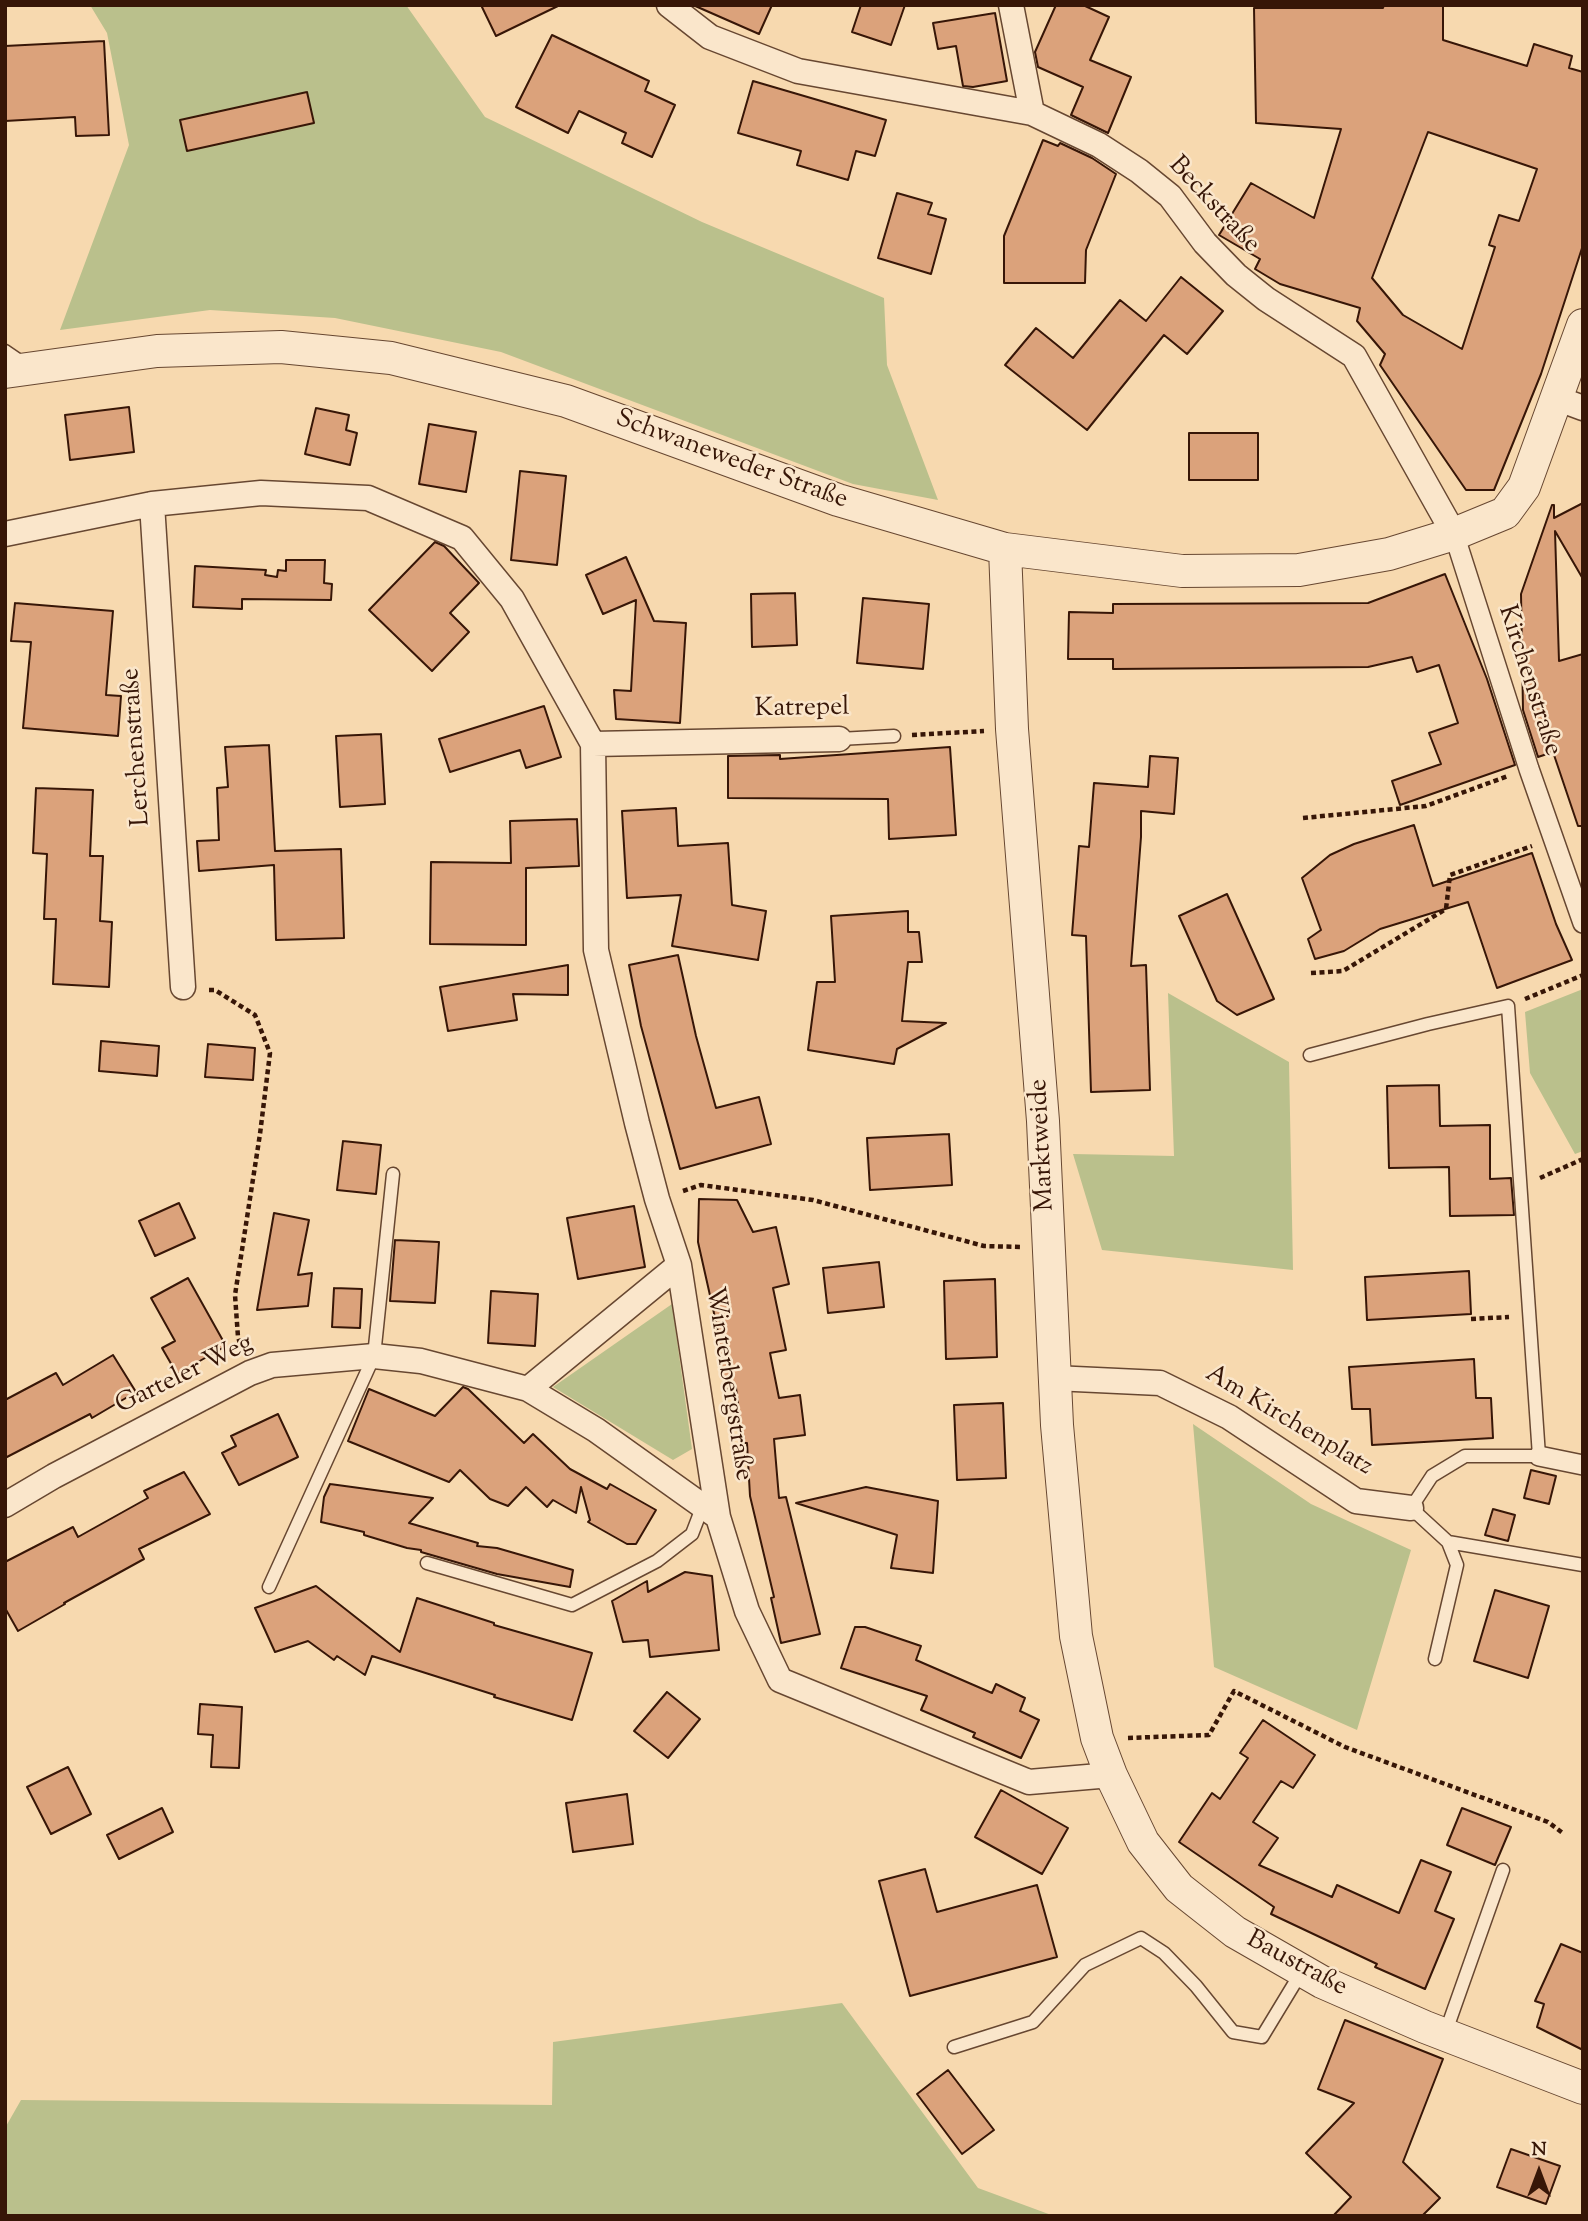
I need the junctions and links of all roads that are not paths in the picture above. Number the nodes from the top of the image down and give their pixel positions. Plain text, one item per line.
1 (669, 5) edge
2 (1011, 5) edge
3 (1032, 113) junction
4 (1583, 325) edge
5 (14, 364) edge
6 (1570, 403) edge
7 (152, 504) junction
8 (5, 534) edge
9 (1454, 534) junction
10 (1005, 549) junction
11 (894, 736) road end
12 (839, 740) joint
13 (593, 744) junction
14 (1583, 923) edge
15 (183, 987) road end
16 (1310, 1055) dead end
17 (393, 1174) dead end
18 (679, 1265) junction
19 (374, 1356) junction
20 (1054, 1378) junction
21 (528, 1389) junction
22 (1539, 1456) junction
23 (1583, 1465) edge
24 (5, 1505) edge
25 (1411, 1508) junction
26 (710, 1513) junction
27 (1448, 1542) junction
28 (427, 1563) dead end
29 (1583, 1565) edge
30 (269, 1587) dead end
31 (1434, 1659) dead end
32 (1097, 1738) joint
33 (1111, 1775) junction
34 (1503, 1870) dead end
35 (1302, 1970) junction
36 (1445, 2035) junction
37 (954, 2047) dead end
38 (1583, 2088) edge

1 - 3 street, Beckstraße
2 - 3 street
3 - 9 street, Beckstraße
4 - 6 street, Schwaneweder Straße
5 - 10 street, Schwaneweder Straße
6 - 9 street, Schwaneweder Straße
7 - 8 street
7 - 13 street
7 - 15 street, Lerchenstraße
9 - 10 street, Schwaneweder Straße
9 - 14 street, Kirchenstraße
10 - 20 street, Marktweide
11 - 12 lane, Katrepel
12 - 13 street, Katrepel
13 - 18 street, Winterbergstraße
16 - 22 lane
17 - 19 lane
18 - 21 street
18 - 26 street, Winterbergstraße
19 - 21 street, Garteler Weg
19 - 24 street, Garteler Weg
19 - 30 lane
20 - 25 street, Am Kirchenplatz
20 - 32 street, Marktweide
21 - 26 street, Garteler Weg
22 - 23 street
22 - 25 lane
25 - 27 lane
26 - 28 lane
26 - 33 street, Winterbergstraße
27 - 29 lane
27 - 31 lane
32 - 33 street, Baustraße
33 - 35 street, Baustraße
34 - 36 lane
35 - 36 street, Baustraße
35 - 37 lane
36 - 38 street, Baustraße

